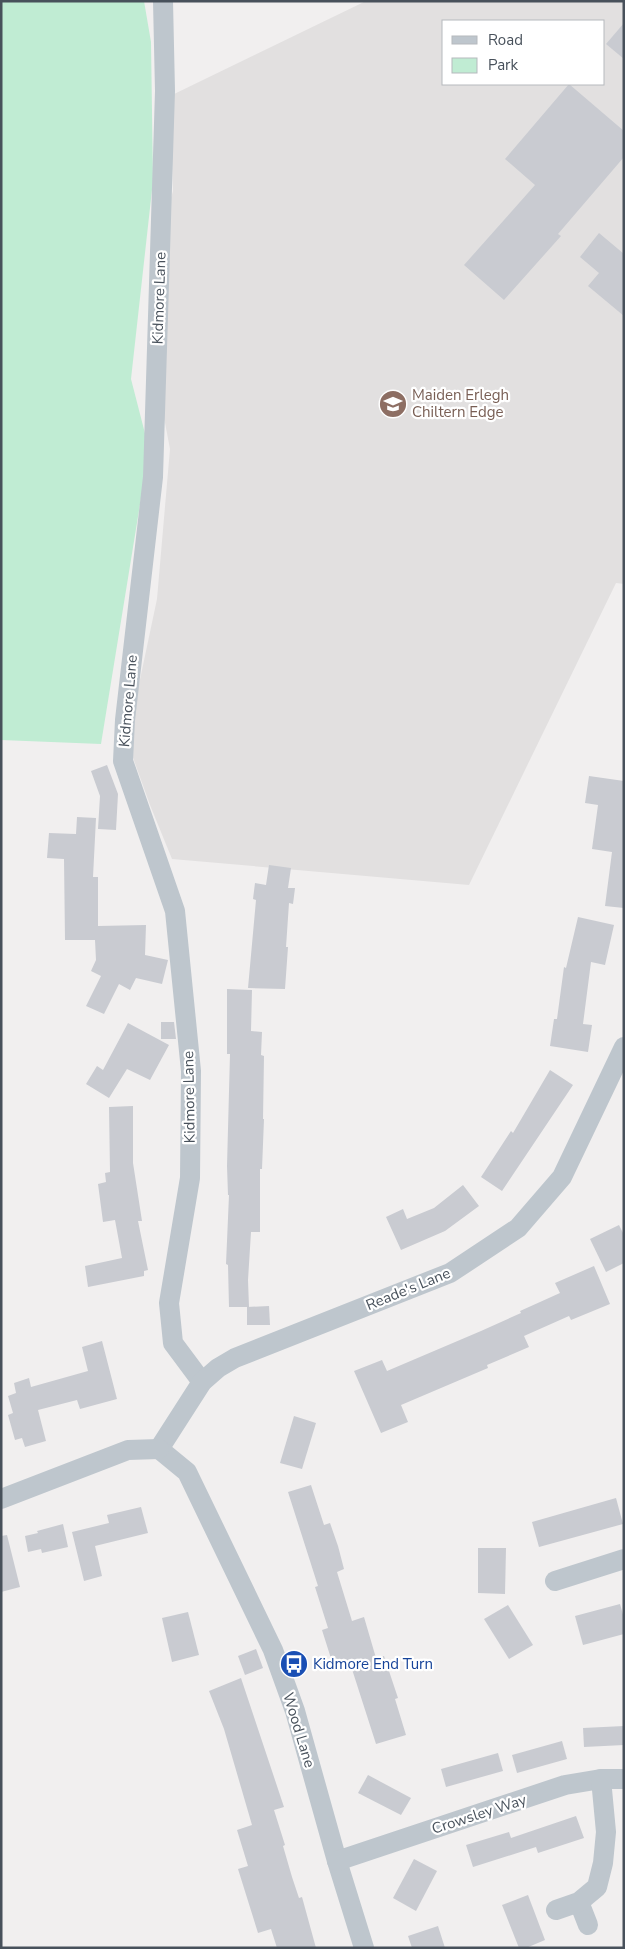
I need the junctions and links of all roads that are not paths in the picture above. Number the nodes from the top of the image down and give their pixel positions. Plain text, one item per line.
1 (163, 1) edge
2 (624, 1047) edge
3 (619, 1072) edge
4 (202, 1382) junction
5 (160, 1449) junction
6 (1, 1499) edge
7 (624, 1560) edge
8 (555, 1581) dead end
9 (624, 1779) edge
10 (600, 1780) junction
11 (337, 1861) junction
12 (580, 1902) junction
13 (556, 1910) dead end
14 (588, 1925) dead end
15 (364, 1948) edge

1 - 4 street, Kidmore Lane
2 - 3 street, Reade's Lane
3 - 4 street, Reade's Lane
4 - 5 street, Reade's Lane
5 - 6 street
5 - 11 street, Wood Lane
7 - 8 street
9 - 10 street, Crowsley Way
10 - 11 street, Crowsley Way
10 - 12 street
11 - 15 street, Wood Lane
12 - 13 street
12 - 14 street

